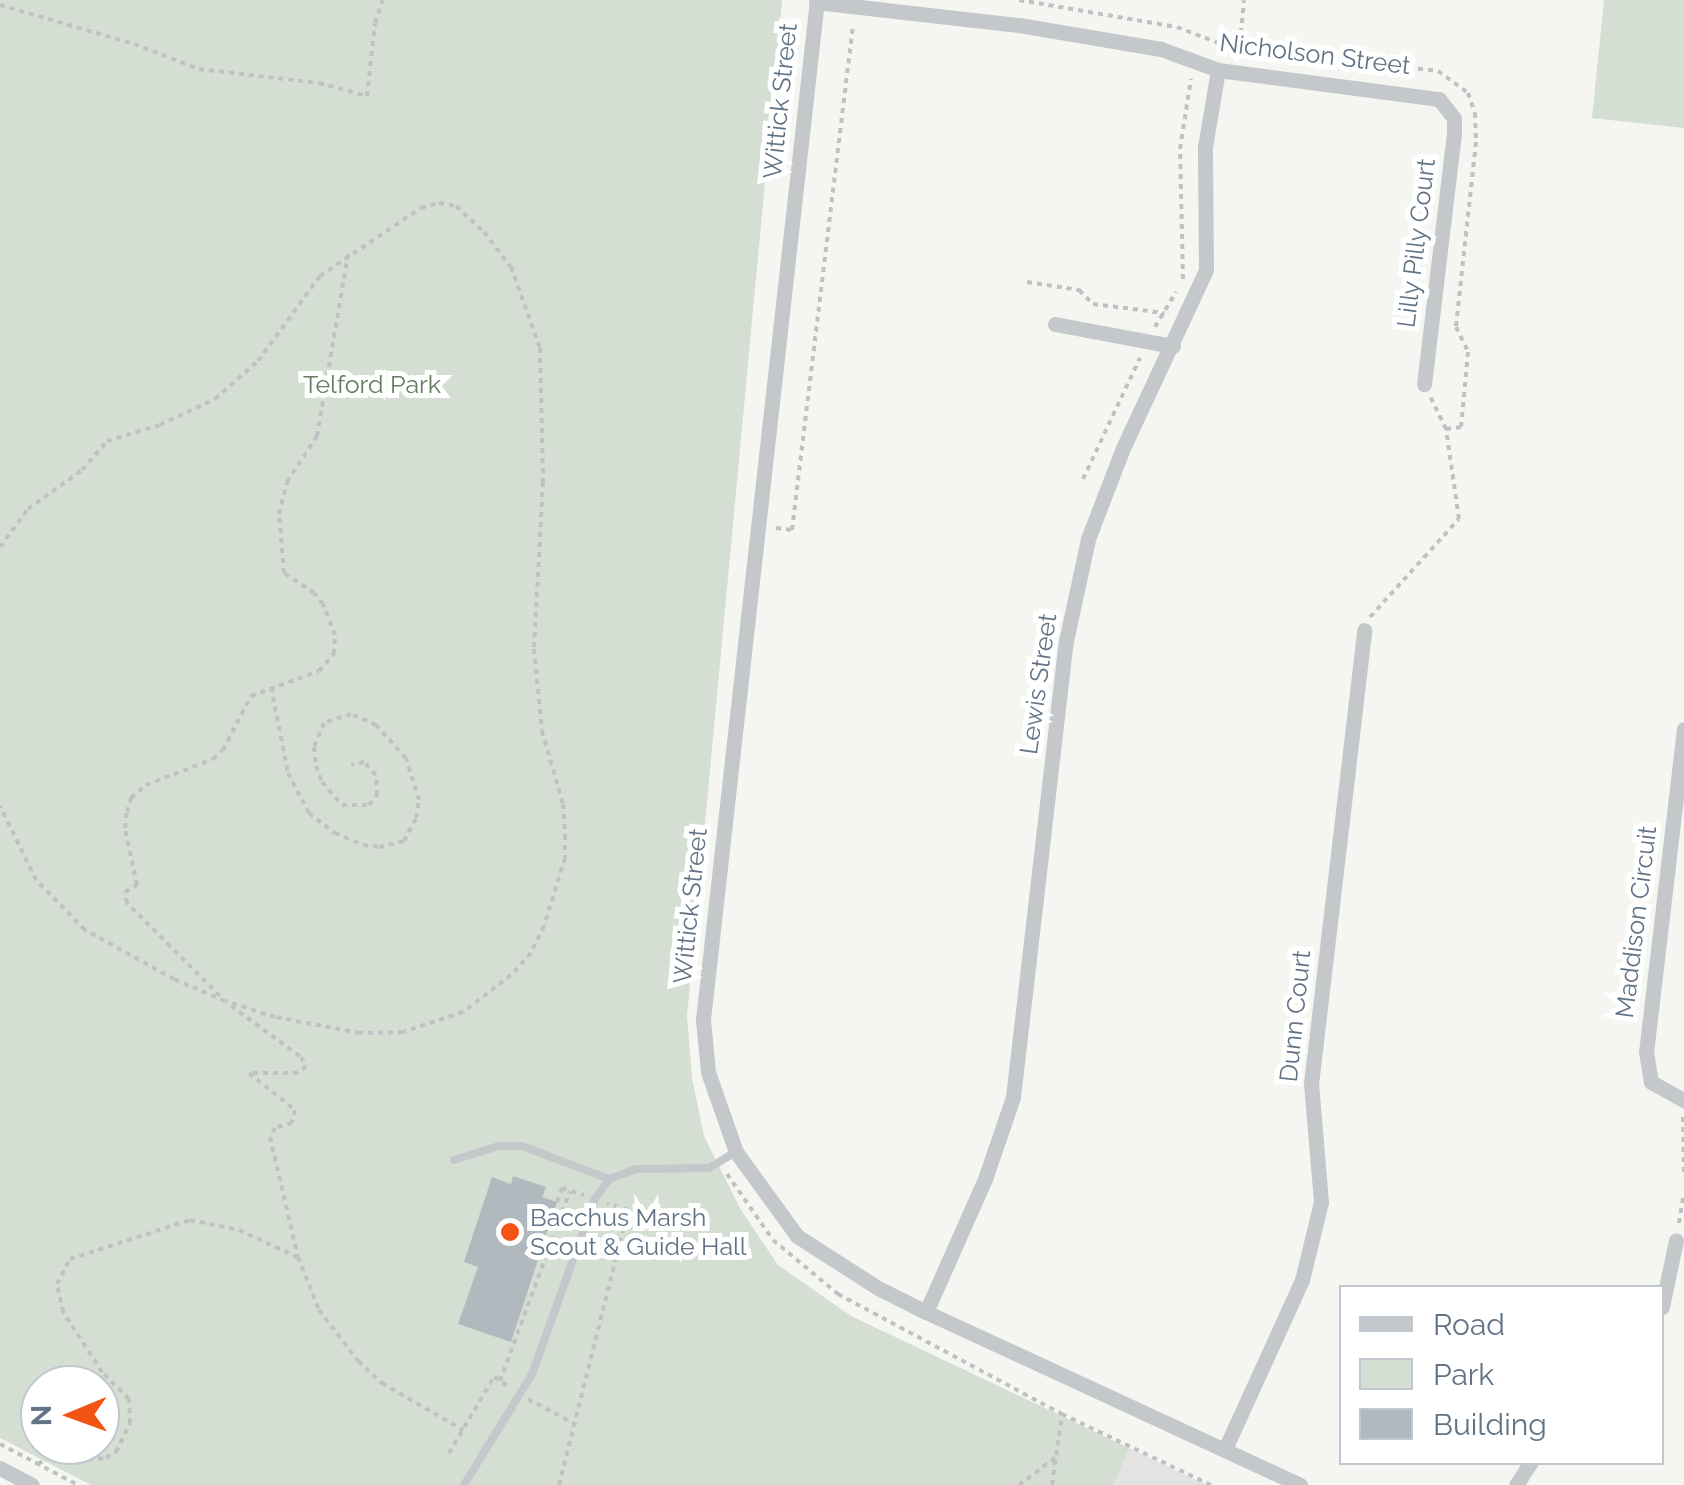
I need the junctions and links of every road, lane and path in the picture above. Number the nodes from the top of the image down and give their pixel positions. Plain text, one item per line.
1 (382, 0) edge
2 (1019, 0) edge
3 (1244, 0) edge
4 (816, 1) edge
5 (0, 6) edge
6 (854, 6) junction
7 (1198, 36) junction
8 (1239, 51) junction
9 (1192, 61) junction
10 (1218, 70) junction
11 (1238, 72) junction
12 (1449, 109) joint
13 (348, 254) junction
14 (1028, 282) dead end
15 (1164, 313) junction
16 (1056, 324) dead end
17 (1146, 341) junction
18 (1173, 346) junction
19 (1424, 384) joint
20 (1446, 428) junction
21 (1082, 478) dead end
22 (758, 526) junction
23 (0, 547) edge
24 (1364, 630) joint
25 (271, 688) junction
26 (1684, 728) edge
27 (351, 765) dead end
28 (0, 806) edge
29 (225, 1001) junction
30 (1684, 1100) edge
31 (1684, 1113) edge
32 (736, 1152) junction
33 (454, 1160) dead end
34 (1684, 1174) edge
35 (609, 1179) junction
36 (570, 1191) junction
37 (1684, 1194) edge
38 (596, 1198) junction
39 (557, 1202) dead end
40 (1676, 1240) joint
41 (298, 1257) junction
42 (1664, 1298) edge
43 (926, 1312) junction
44 (97, 1365) edge
45 (500, 1381) dead end
46 (120, 1390) edge
47 (1062, 1414) dead end
48 (463, 1430) dead end
49 (120, 1444) edge
50 (1225, 1448) junction
51 (1056, 1457) junction
52 (40, 1465) edge
53 (0, 1468) edge
54 (1028, 1482) edge
55 (32, 1485) edge
56 (78, 1485) edge
57 (464, 1485) edge
58 (559, 1485) edge
59 (1019, 1485) edge
60 (1052, 1485) edge
61 (1300, 1485) edge

1 - 5 path
2 - 7 path
3 - 8 path
4 - 6 street, Nicholson Street
4 - 22 street, Wittick Street
6 - 9 street, Nicholson Street
6 - 22 path
7 - 8 path
7 - 9 path
8 - 11 path
8 - 20 path
9 - 10 street, Nicholson Street
9 - 15 path
10 - 11 street, Nicholson Street
10 - 18 street, Lewis Street
11 - 12 street, Nicholson Street
12 - 19 street, Lilly Pilly Court
13 - 23 path
13 - 25 path
13 - 29 path
14 - 15 path
15 - 17 path
16 - 17 street
17 - 18 street
17 - 21 path
18 - 43 street, Lewis Street
19 - 20 path
20 - 24 path
22 - 32 street, Wittick Street
24 - 50 street, Dunn Court
25 - 27 path
25 - 29 path
26 - 30 street, Maddison Circuit
28 - 29 path
29 - 41 path
31 - 34 path
32 - 35 lane
32 - 43 street, Wittick Street
33 - 35 lane
35 - 38 lane
36 - 38 path
36 - 39 path
36 - 45 path
37 - 40 path
38 - 57 lane
38 - 58 path
40 - 42 street
41 - 44 path
41 - 48 path
43 - 50 street, Wittick Street
46 - 49 path
47 - 51 path
50 - 61 street, Wittick Street
51 - 54 path
51 - 60 path
52 - 56 path
53 - 55 street
54 - 59 path

